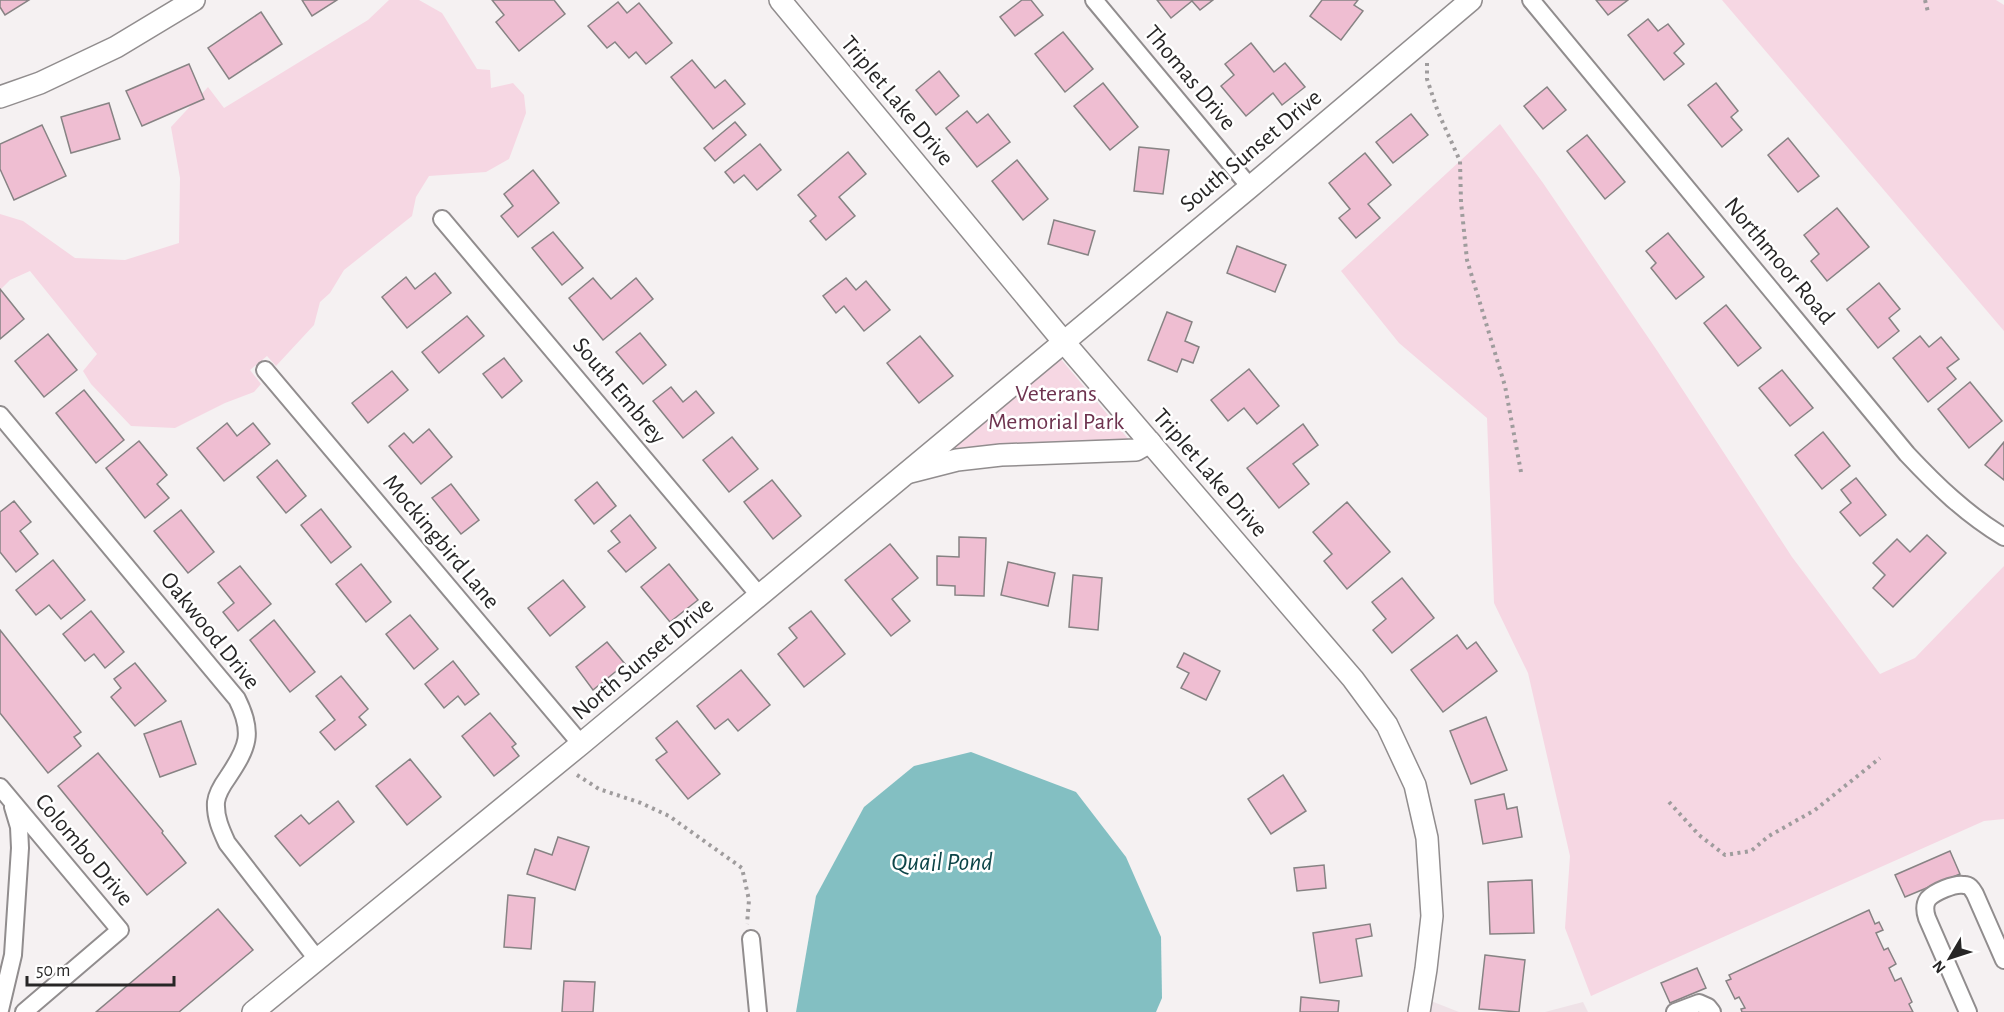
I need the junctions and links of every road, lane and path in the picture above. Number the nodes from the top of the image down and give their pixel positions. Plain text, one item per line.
1 (194, 0) edge
2 (780, 0) edge
3 (1094, 0) edge
4 (1471, 0) edge
5 (1531, 0) edge
6 (1925, 0) edge
7 (1928, 12) dead end
8 (1427, 60) dead end
9 (0, 97) edge
10 (1250, 187) junction
11 (442, 219) dead end
12 (1063, 341) junction
13 (265, 370) dead end
14 (0, 415) edge
15 (1150, 442) junction
16 (1521, 472) dead end
17 (904, 474) junction
18 (2004, 537) edge
19 (759, 595) junction
20 (581, 744) junction
21 (1880, 758) dead end
22 (577, 776) dead end
23 (0, 787) edge
24 (11, 801) junction
25 (1669, 802) dead end
26 (749, 933) joint
27 (317, 959) junction
28 (2004, 960) edge
29 (0, 1010) edge
30 (24, 1012) edge
31 (253, 1012) edge
32 (759, 1012) edge
33 (1419, 1012) edge
34 (1675, 1012) edge
35 (1712, 1012) edge
36 (1968, 1012) edge

1 - 9 street
2 - 12 street, Triplet Lake Drive
3 - 10 street, Thomas Drive
4 - 10 street, South Sunset Drive
5 - 18 street, Northmoor Road
6 - 7 path
8 - 16 path
10 - 12 street, South Sunset Drive
11 - 19 street, South Embrey
12 - 15 street, Triplet Lake Drive
12 - 17 street, North Sunset Drive
13 - 20 street, Mockingbird Lane
14 - 27 street, Oakwood Drive
15 - 17 street
15 - 33 street, Triplet Lake Drive
17 - 19 street, North Sunset Drive
19 - 20 street, North Sunset Drive
20 - 27 street, North Sunset Drive
21 - 25 path
22 - 26 path
23 - 24 street, Colombo Drive
24 - 29 street, Colombo Drive
24 - 30 street, Colombo Drive
26 - 32 street
27 - 31 street, North Sunset Drive
28 - 36 street
34 - 35 street

